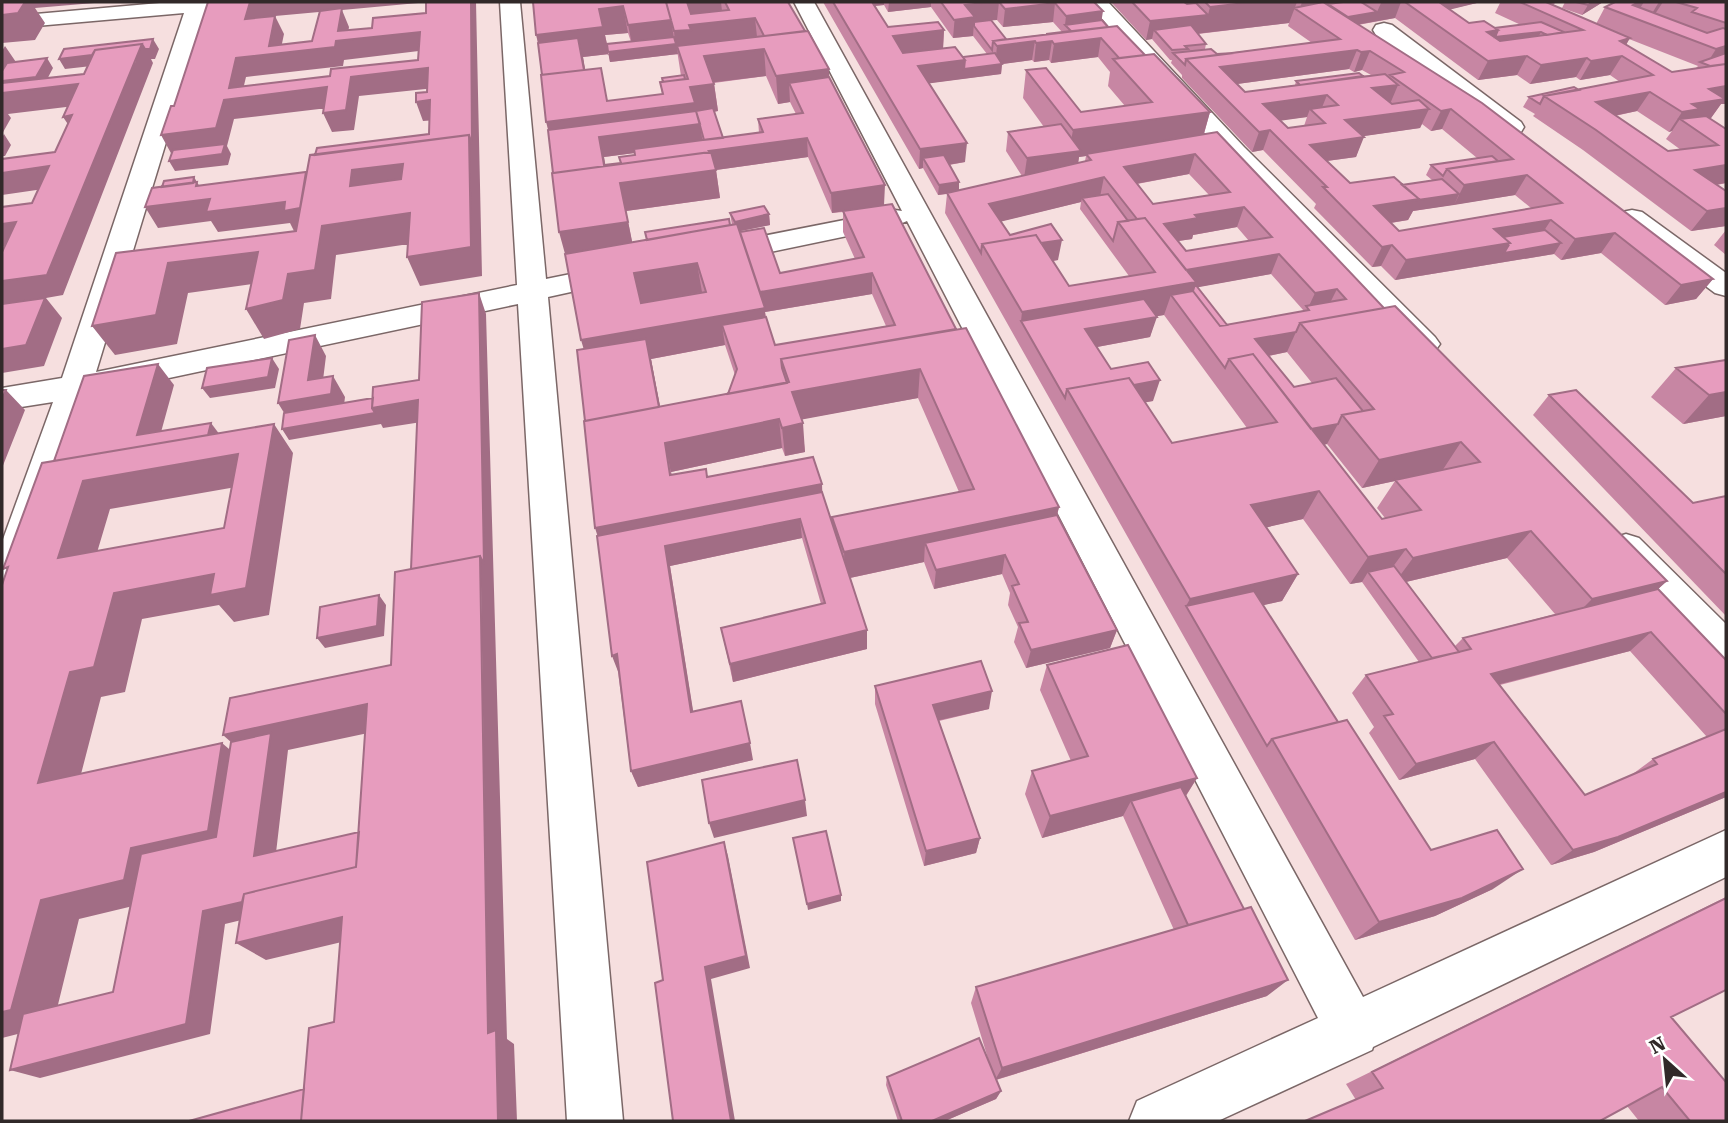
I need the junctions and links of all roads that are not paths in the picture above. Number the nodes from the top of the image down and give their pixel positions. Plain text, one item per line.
1 (239, 2) edge
2 (510, 2) edge
3 (804, 2) edge
4 (1097, 2) edge
5 (197, 6) junction
6 (2, 23) edge
7 (1384, 30) dead end
8 (1535, 144) edge
9 (1611, 201) edge
10 (930, 211) junction
11 (1665, 242) junction
12 (1726, 255) edge
13 (685, 260) edge
14 (644, 268) edge
15 (1726, 287) edge
16 (534, 290) junction
17 (1447, 368) edge
18 (75, 387) junction
19 (2, 399) edge
20 (1601, 524) edge
21 (2, 596) edge
22 (1726, 651) edge
23 (1726, 853) edge
24 (1353, 1031) junction
25 (595, 1121) edge
26 (1157, 1121) edge

1 - 5 lane
2 - 16 lane
3 - 10 lane
4 - 17 lane
5 - 6 lane
5 - 18 lane
7 - 8 lane
9 - 11 lane
10 - 13 lane
10 - 24 lane
11 - 12 lane
11 - 15 lane
14 - 16 lane
16 - 18 lane
16 - 25 lane
18 - 19 lane
18 - 21 lane
20 - 22 lane
23 - 24 lane
24 - 26 lane

